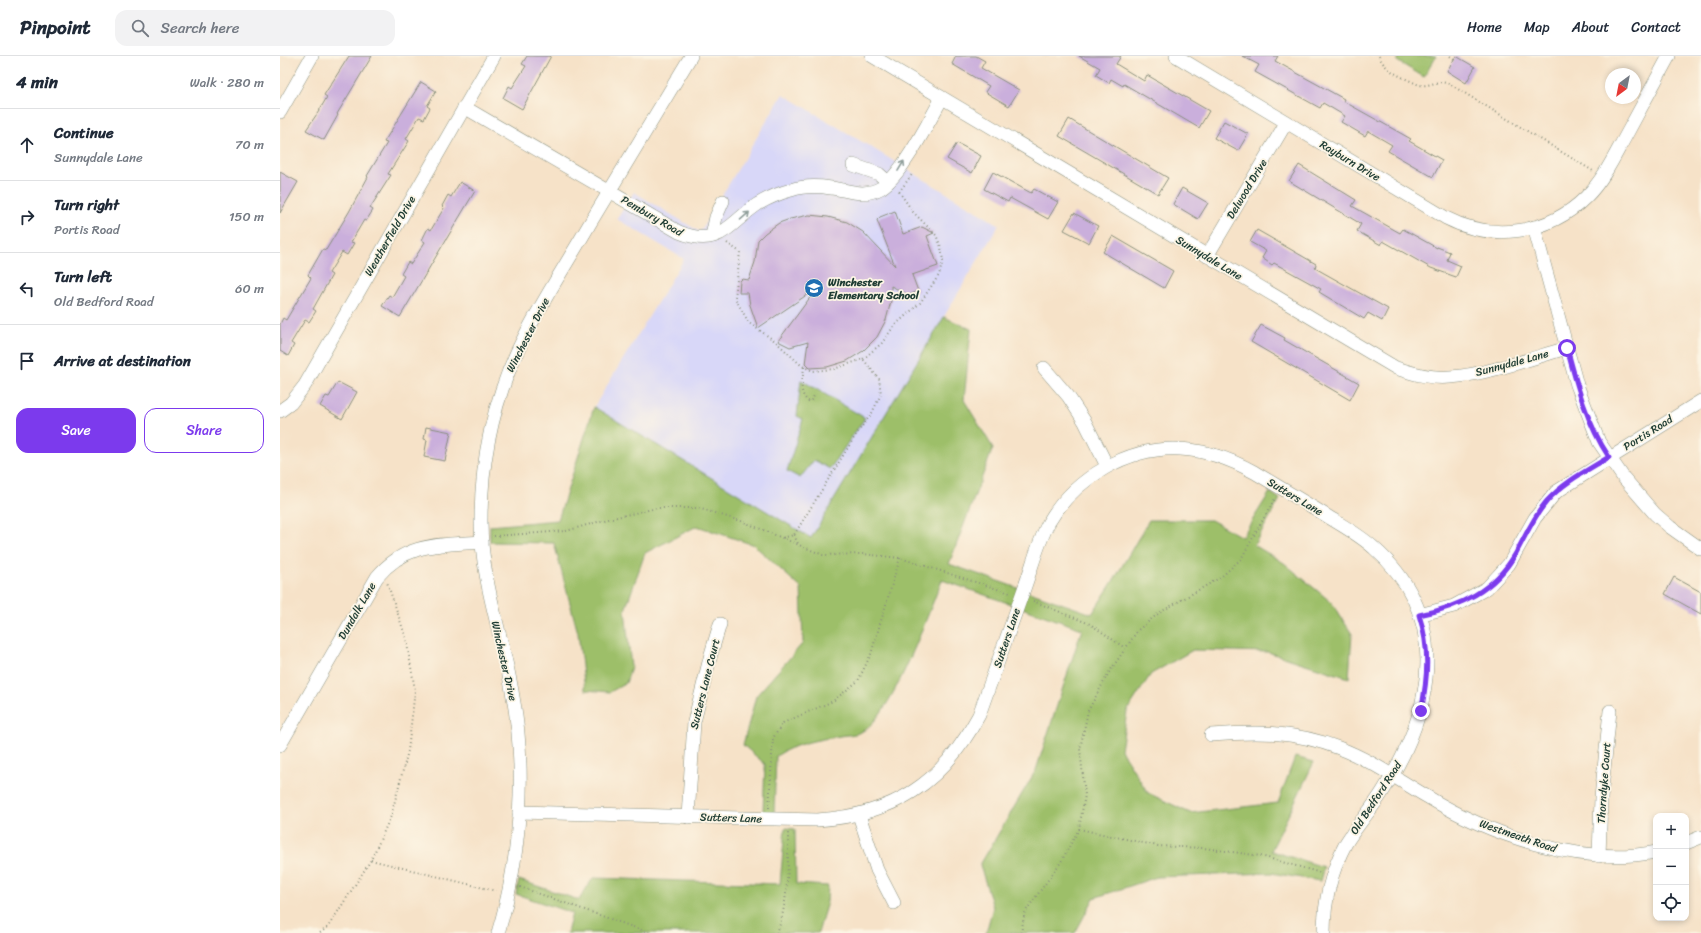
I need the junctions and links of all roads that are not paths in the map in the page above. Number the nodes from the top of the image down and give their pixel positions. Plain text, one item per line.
1 (312, 56) edge
2 (494, 56) edge
3 (691, 56) edge
4 (872, 56) edge
5 (1176, 56) edge
6 (1669, 56) edge
7 (942, 98) junction
8 (464, 107) junction
9 (280, 112) edge
10 (1286, 123) junction
11 (853, 165) dead end
12 (888, 182) junction
13 (610, 192) junction
14 (723, 201) dead end
15 (1534, 228) junction
16 (717, 234) junction
17 (1207, 256) junction
18 (1567, 348) junction
19 (1044, 368) dead end
20 (1701, 401) edge
21 (280, 411) edge
22 (1609, 457) junction
23 (1107, 466) junction
24 (482, 540) junction
25 (1701, 548) edge
26 (1419, 615) junction
27 (720, 624) dead end
28 (1610, 711) dead end
29 (1211, 735) dead end
30 (280, 745) edge
31 (1392, 775) junction
32 (519, 812) junction
33 (859, 815) junction
34 (688, 816) junction
35 (1701, 837) edge
36 (1689, 842) edge
37 (1653, 852) edge
38 (1599, 856) junction
39 (894, 903) dead end
40 (498, 933) edge
41 (1324, 933) edge

1 - 9 street
2 - 8 street, Weatherfield Drive
3 - 13 street, Winchester Drive
4 - 7 street, Sunnydale Lane
5 - 10 street, Rayburn Drive
6 - 15 street, Rayburn Drive
12 -> 7 street, Pembury Road
7 - 17 street, Sunnydale Lane
8 - 13 street, Pembury Road
8 - 21 street, Weatherfield Drive
10 - 15 street, Rayburn Drive
10 - 17 street, Delwood Drive
11 - 12 street
16 -> 12 street, Pembury Road
13 - 16 street, Pembury Road
13 - 24 street, Winchester Drive
14 - 16 street
15 - 18 street
17 - 18 street, Sunnydale Lane
18 - 22 street
19 - 23 street
20 - 22 street, Portis Road
22 - 25 street
22 - 26 street, Portis Road
23 - 26 street, Sutters Lane
23 - 33 street, Sutters Lane
24 - 30 street, Dundalk Lane
24 - 32 street, Winchester Drive
26 - 31 street, Old Bedford Road
27 - 34 street, Sutters Lane Court
28 - 38 street, Thorndyke Court
29 - 31 street, Westmeath Road
31 - 38 street, Westmeath Road
31 - 41 street, Old Bedford Road
32 - 34 street, Sutters Lane
32 - 40 street, Winchester Drive
33 - 34 street, Sutters Lane
33 - 39 street
35 - 36 street
37 - 38 street, Westmeath Road

